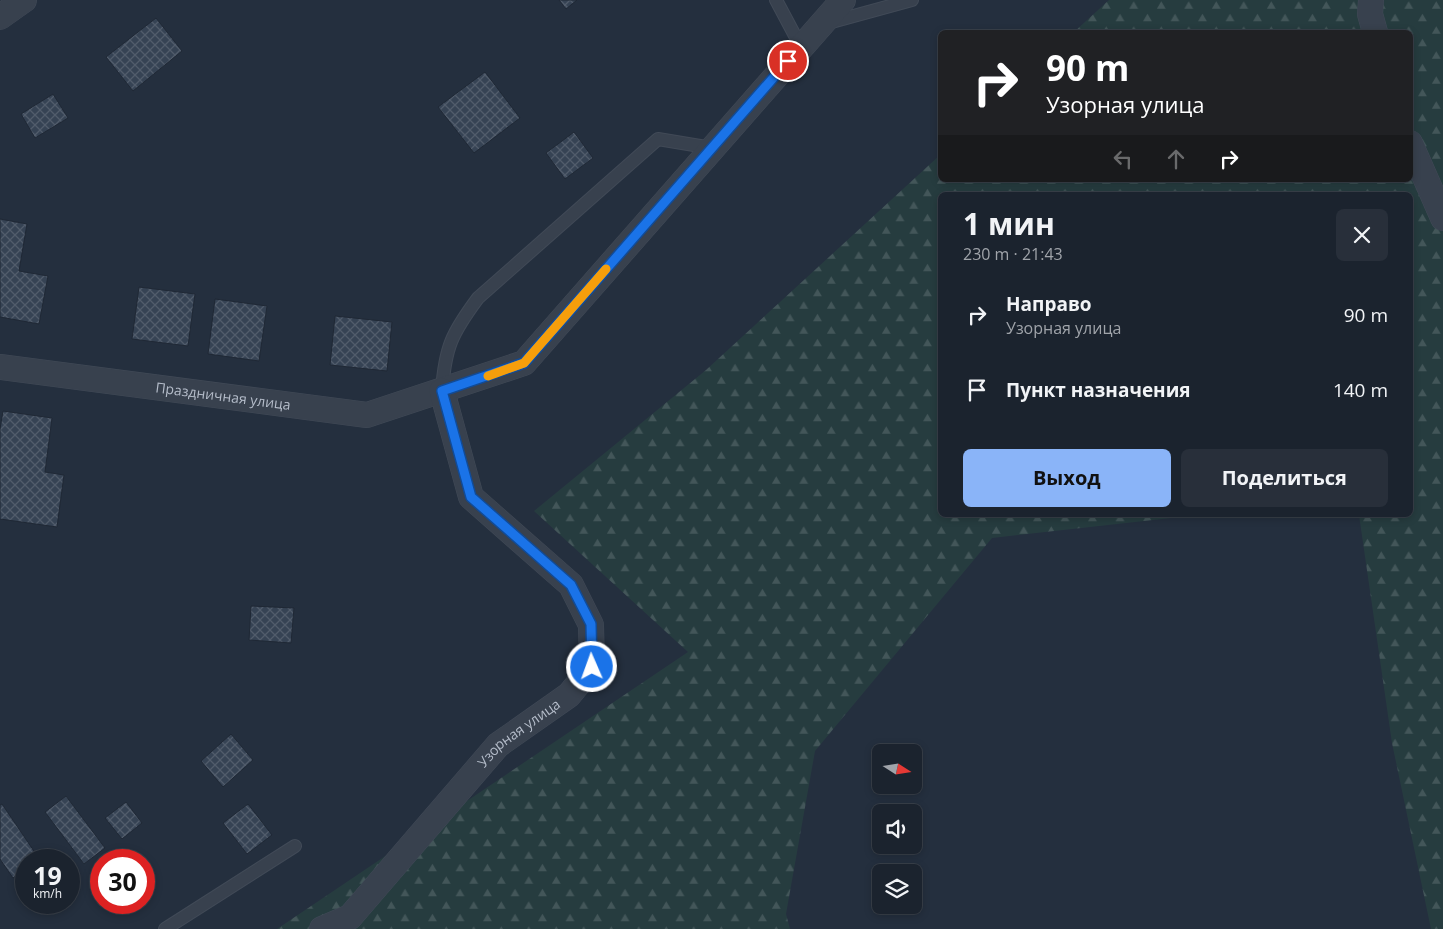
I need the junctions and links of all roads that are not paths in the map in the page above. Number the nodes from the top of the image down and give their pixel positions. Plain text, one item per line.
1 (24, 0) edge
2 (776, 0) edge
3 (843, 0) edge
4 (912, 0) edge
5 (1371, 0) edge
6 (0, 17) edge
7 (820, 25) junction
8 (1374, 30) edge
9 (800, 47) junction
10 (712, 148) junction
11 (1413, 150) edge
12 (1443, 218) edge
13 (0, 367) edge
14 (442, 391) junction
15 (295, 846) dead end
16 (166, 929) edge
17 (322, 929) edge

1 - 6 street
2 - 9 lane
3 - 7 street
4 - 7 lane
5 - 8 street
7 - 9 street
9 - 10 street
10 - 14 street
10 - 14 lane
11 - 12 street
13 - 14 street, Праздничная улица
14 - 17 street, Узорная улица
15 - 16 lane

